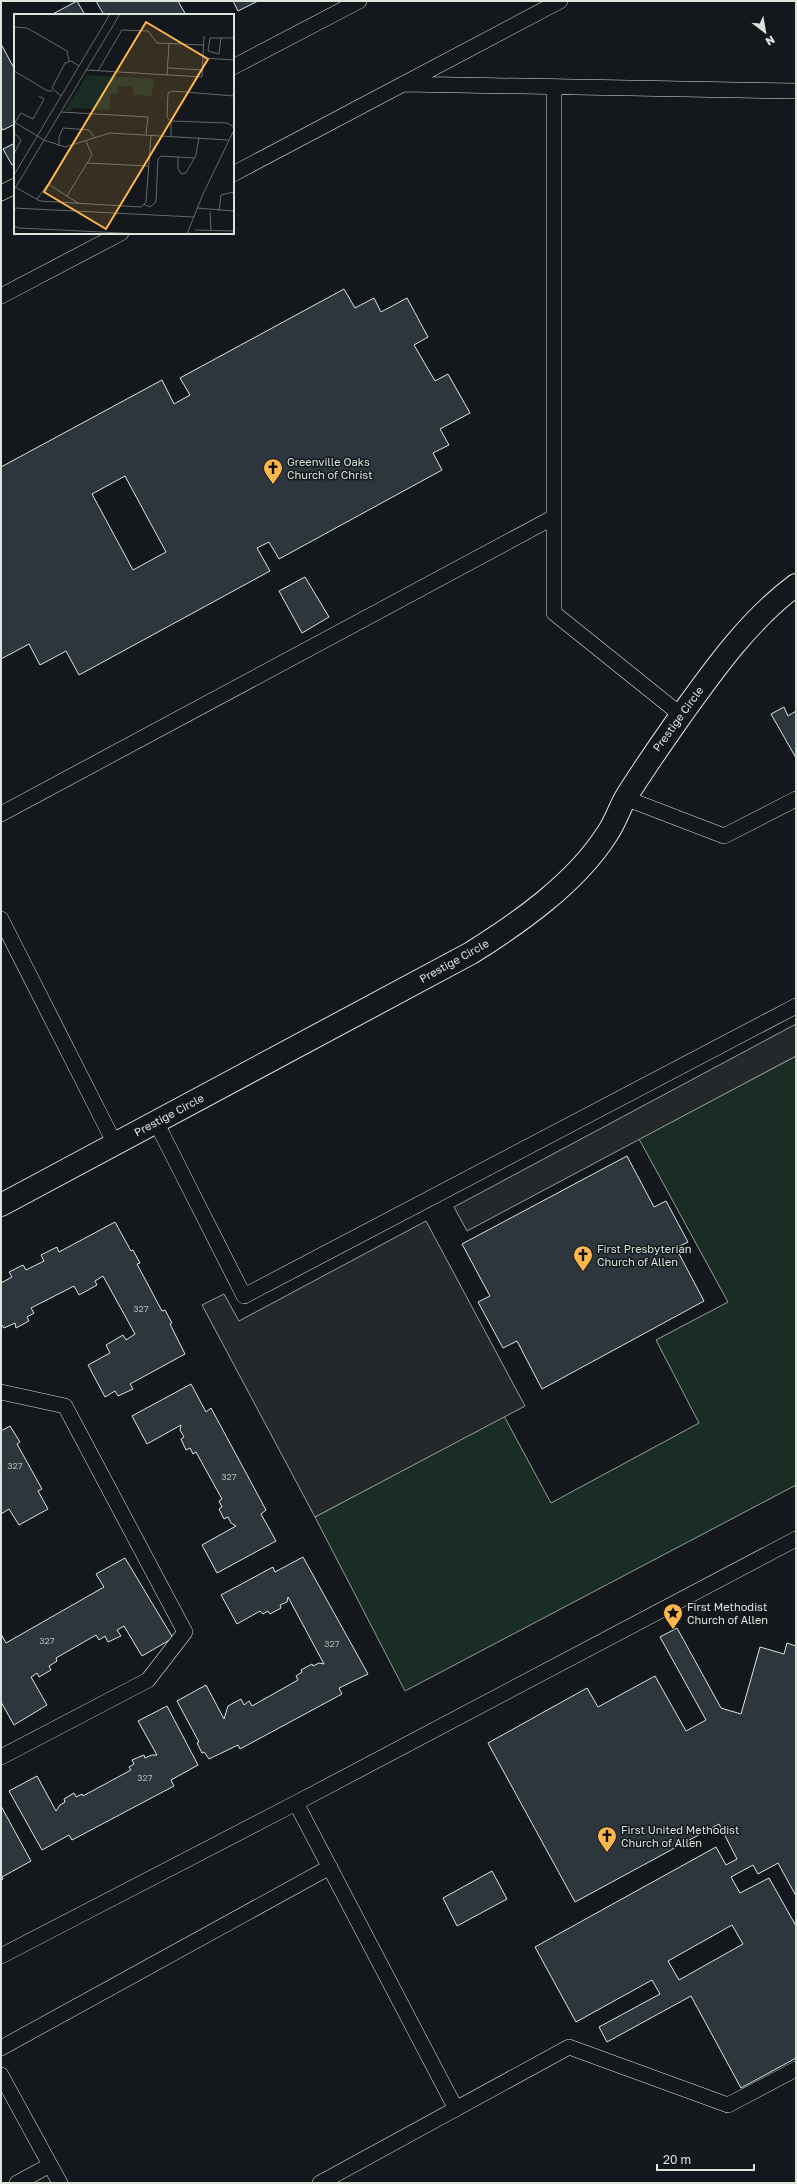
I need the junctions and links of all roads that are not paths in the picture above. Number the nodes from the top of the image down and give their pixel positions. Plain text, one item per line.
1 (359, 1) edge
2 (560, 1) edge
3 (234, 66) edge
4 (404, 84) junction
5 (554, 87) junction
6 (796, 91) edge
7 (234, 173) edge
8 (14, 186) edge
9 (1, 193) edge
10 (119, 234) edge
11 (1, 296) edge
12 (554, 516) junction
13 (796, 585) edge
14 (682, 715) junction
15 (625, 798) junction
16 (796, 799) edge
17 (1, 814) edge
18 (1, 919) edge
19 (796, 1006) edge
20 (156, 1122) junction
21 (114, 1144) junction
22 (1, 1205) edge
23 (1, 1392) edge
24 (796, 1539) edge
25 (1, 1757) edge
26 (296, 1803) junction
27 (330, 1867) junction
28 (1, 1956) edge
29 (1, 2048) edge
30 (796, 2069) edge
31 (1, 2075) edge
32 (456, 2109) junction
33 (50, 2165) junction
34 (17, 2183) edge
35 (60, 2183) edge
36 (320, 2183) edge

1 - 3 lane
2 - 4 lane
4 - 5 lane
4 - 7 lane
5 - 6 lane
5 - 12 lane
8 - 9 lane
10 - 11 lane
12 - 14 lane
12 - 17 lane
13 - 14 street, Prestige Circle
14 - 15 street, Prestige Circle
15 - 16 lane
15 - 20 street, Prestige Circle
18 - 21 lane
19 - 20 lane
20 - 21 street, Prestige Circle
21 - 22 street, Prestige Circle
23 - 25 lane
24 - 26 lane
26 - 27 lane
26 - 28 lane
27 - 29 lane
27 - 32 lane
30 - 32 lane
31 - 33 lane
32 - 36 lane
33 - 34 lane
33 - 35 lane

